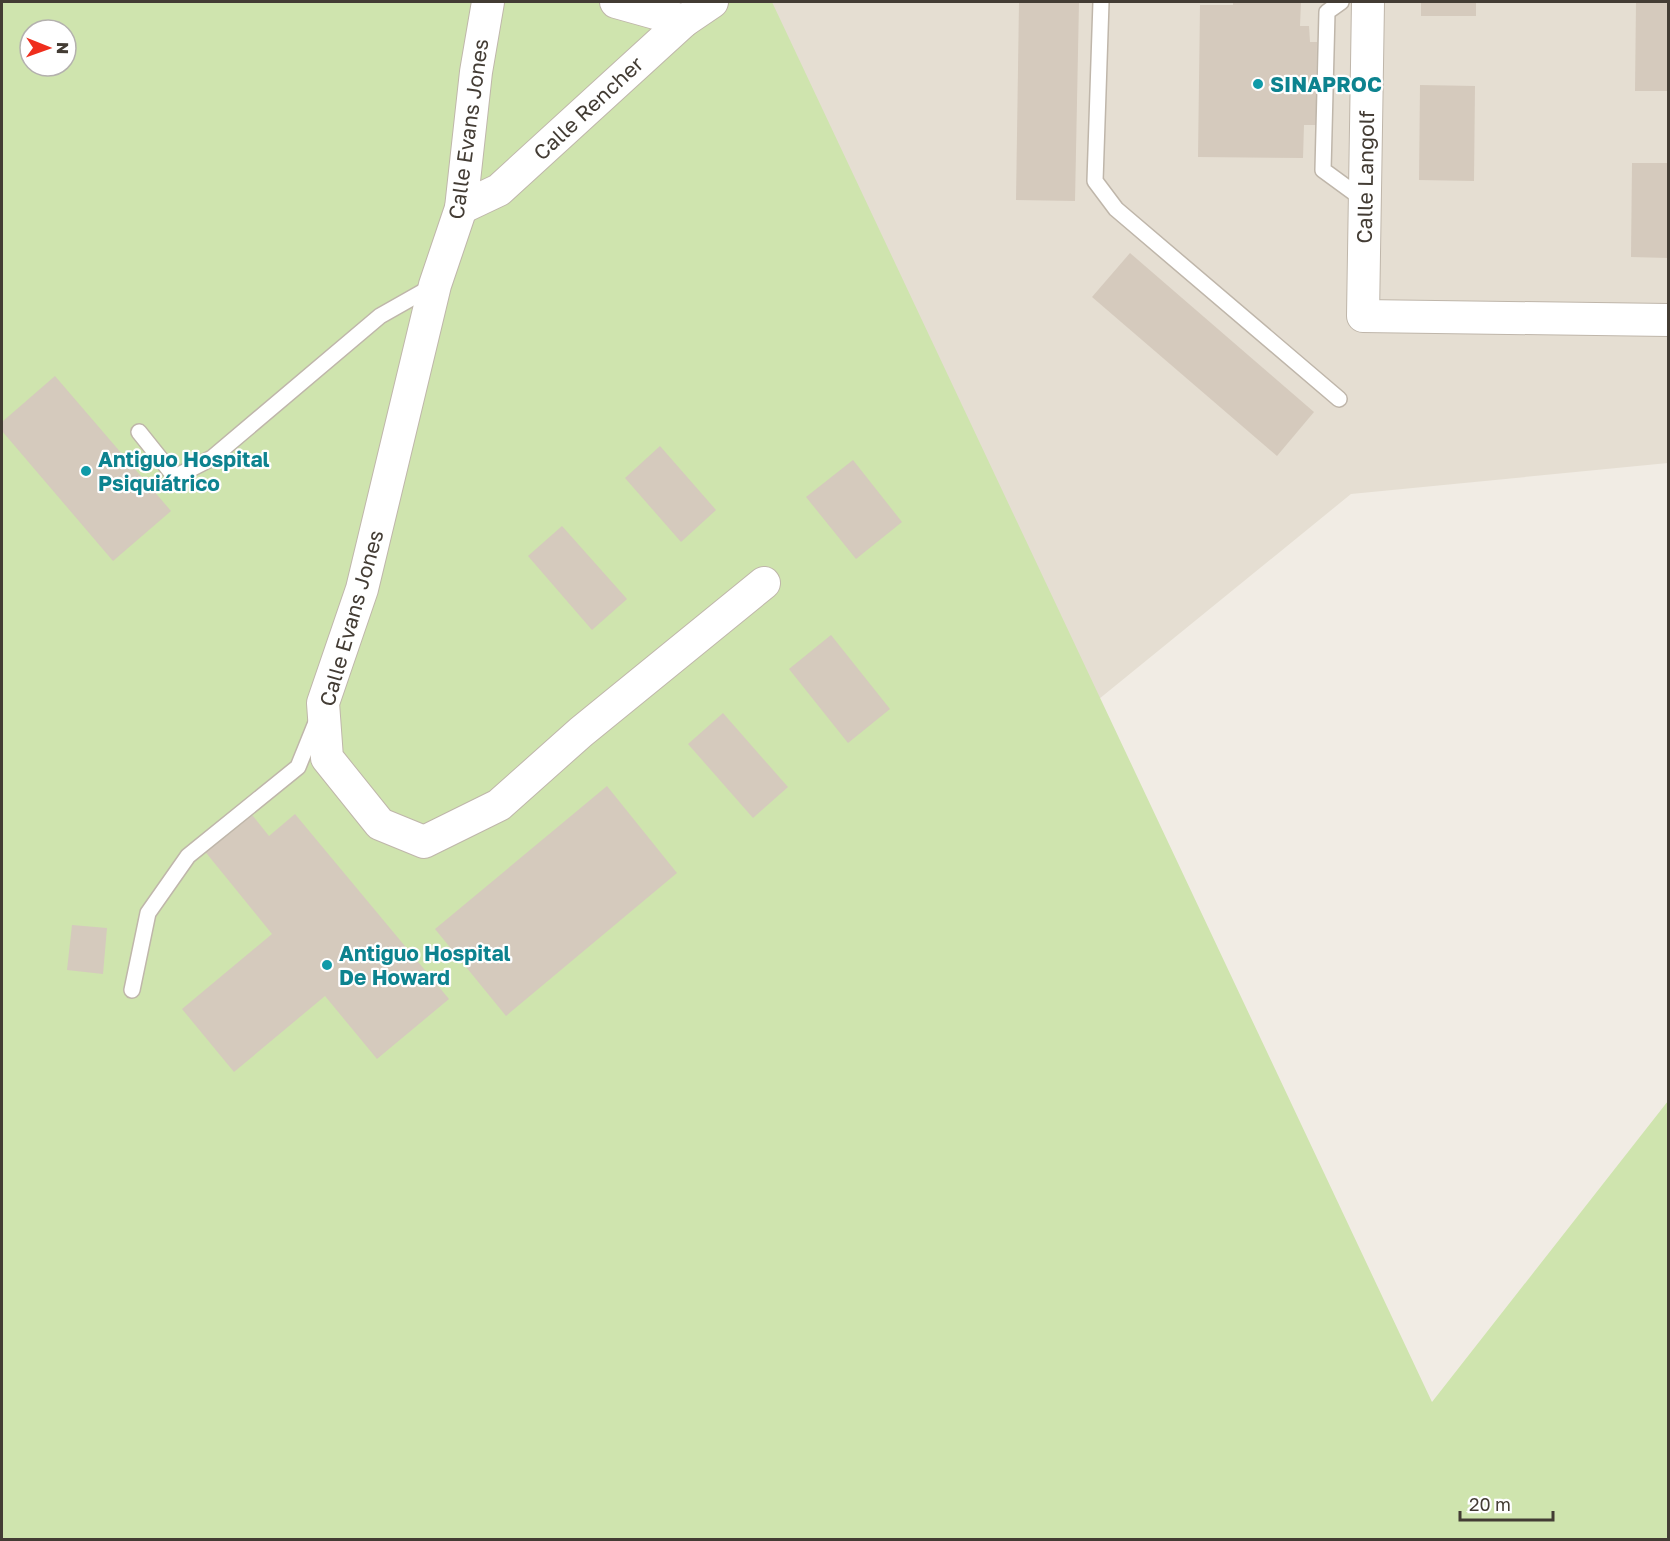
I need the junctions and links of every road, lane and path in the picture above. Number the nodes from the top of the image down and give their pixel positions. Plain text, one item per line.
1 (488, 2) edge
2 (616, 2) edge
3 (712, 2) edge
4 (1101, 2) edge
5 (1341, 2) edge
6 (1368, 2) edge
7 (684, 21) junction
8 (1364, 200) junction
9 (461, 208) junction
10 (435, 285) junction
11 (1668, 320) edge
12 (1339, 399) dead end
13 (139, 432) dead end
14 (764, 583) dead end
15 (323, 704) junction
16 (132, 990) dead end

1 - 9 street, Calle Evans Jones
2 - 7 street
3 - 7 street, Calle Rencher
4 - 12 lane
5 - 8 lane
6 - 8 street, Calle Langolf
7 - 9 street, Calle Rencher
8 - 11 street, Calle Langolf
9 - 10 street, Calle Evans Jones
10 - 13 lane
10 - 15 street, Calle Evans Jones
14 - 15 street, Calle Evans Jones
15 - 16 lane

